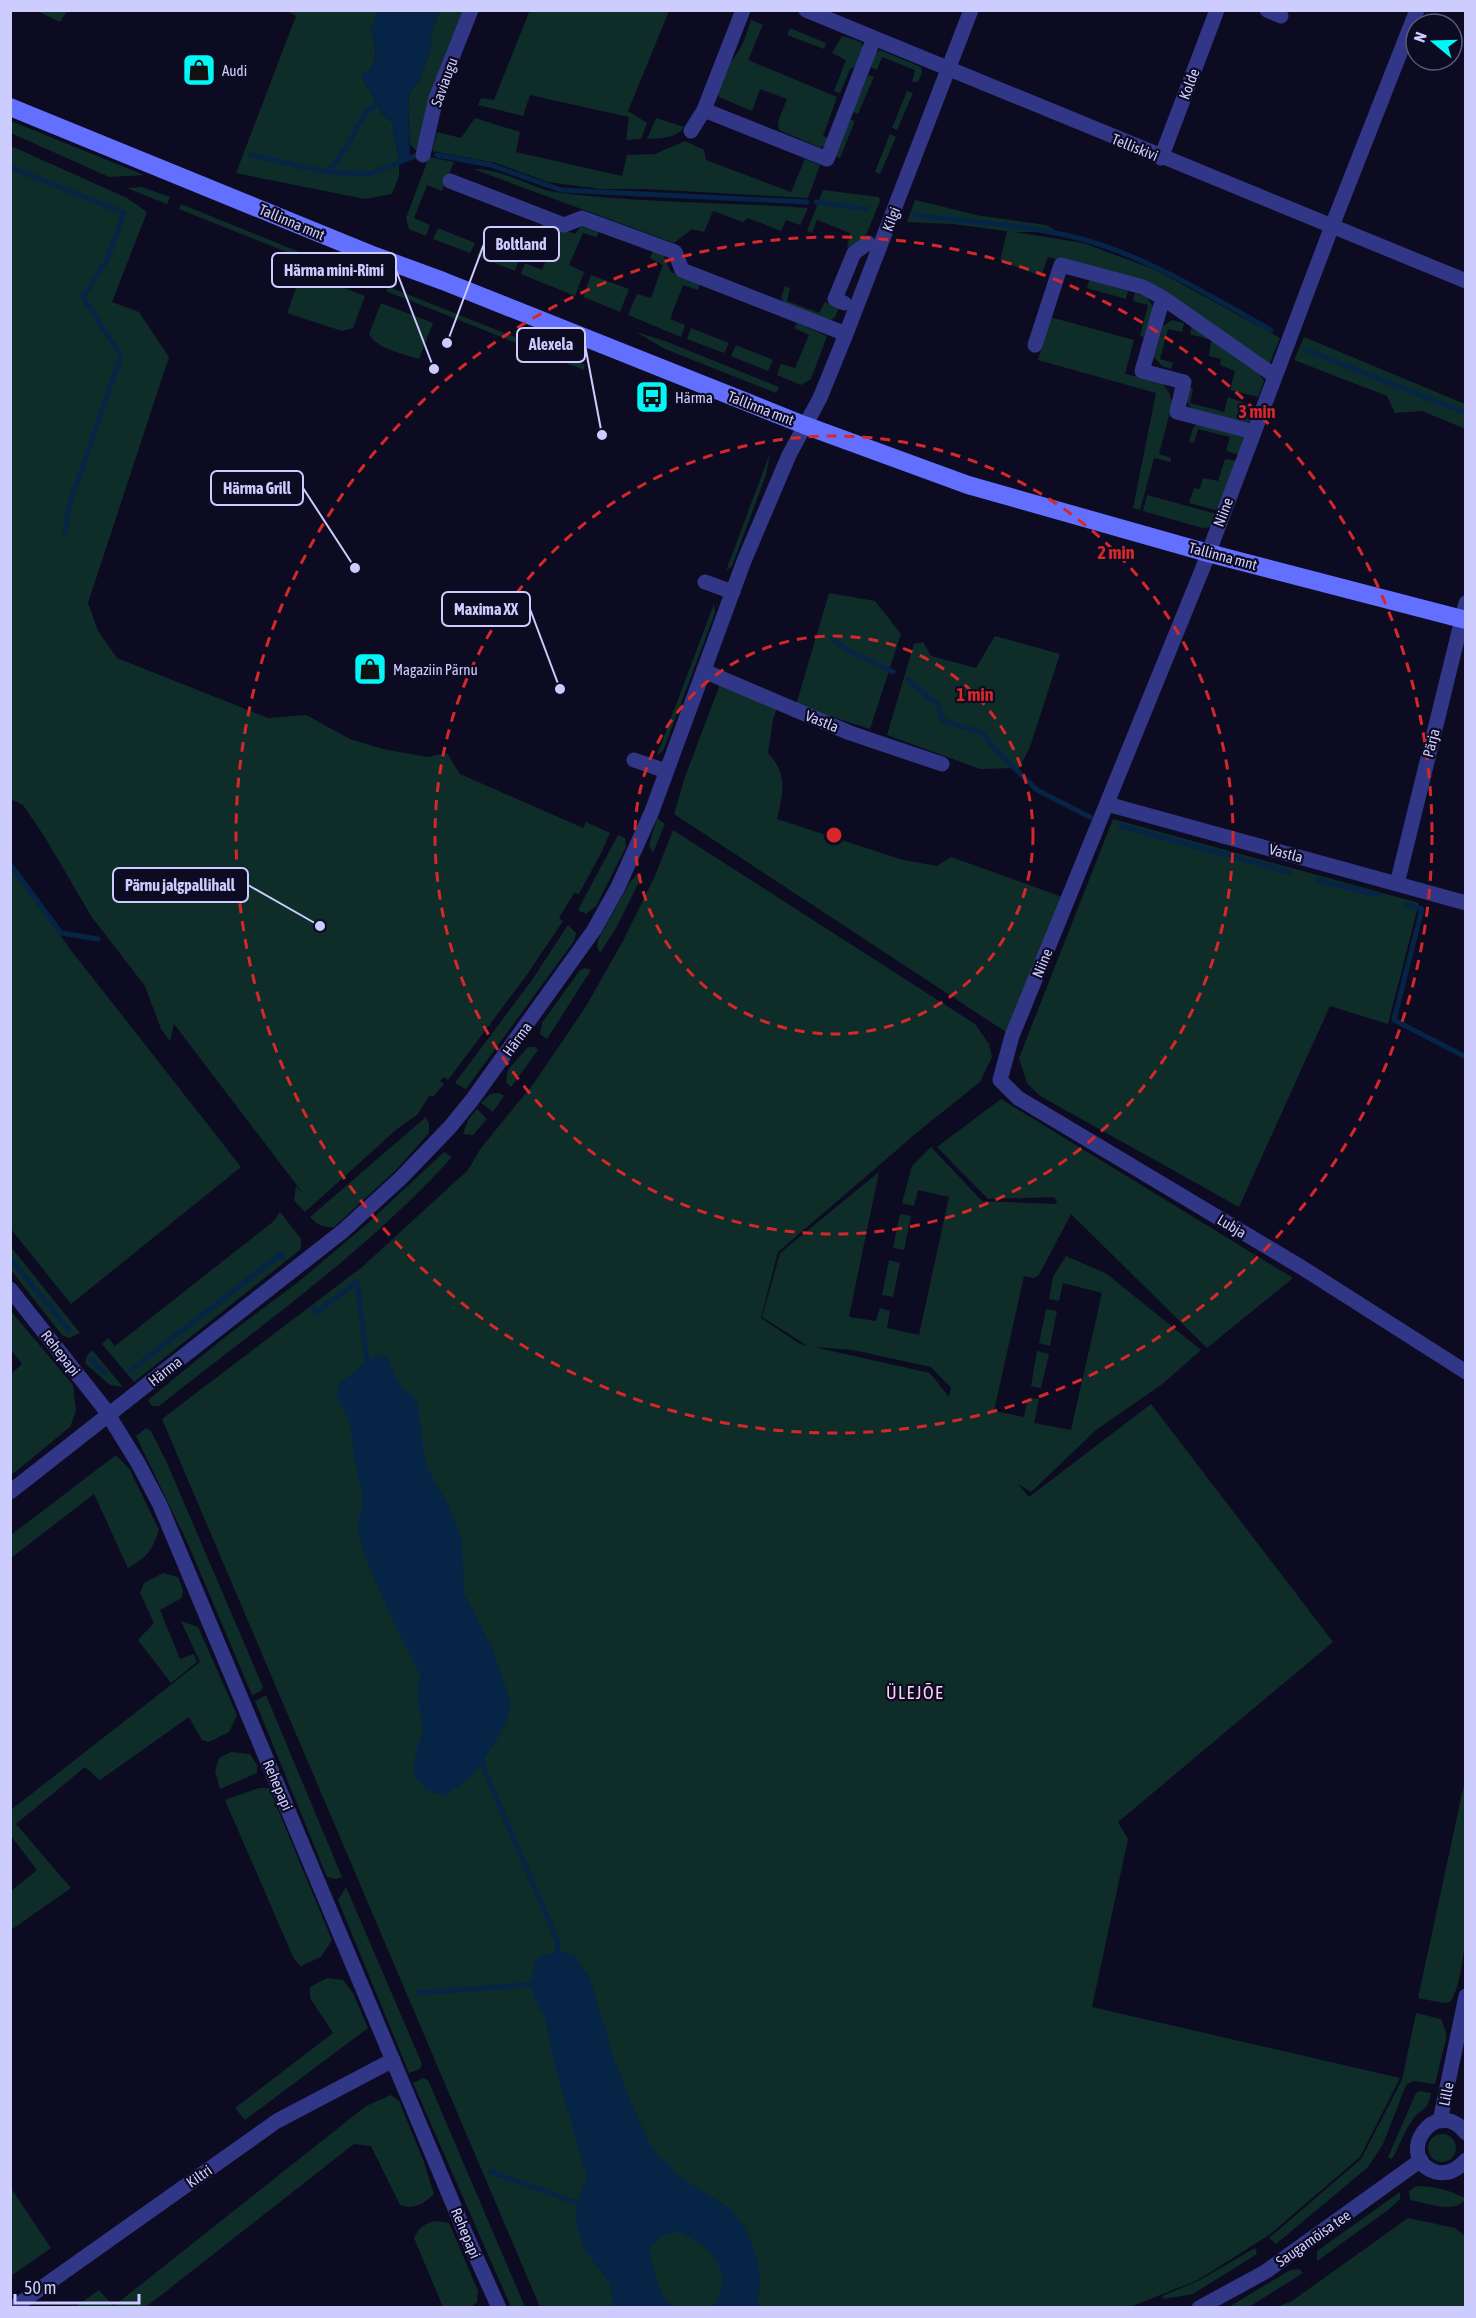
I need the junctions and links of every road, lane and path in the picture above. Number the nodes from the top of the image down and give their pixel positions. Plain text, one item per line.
1 (471, 10) edge
2 (743, 10) edge
3 (806, 10) edge
4 (971, 10) edge
5 (1217, 10) edge
6 (1417, 10) edge
7 (874, 38) junction
8 (949, 70) junction
9 (10, 107) edge
10 (704, 110) junction
11 (691, 131) dead end
12 (423, 155) dead end
13 (1161, 158) junction
14 (450, 181) dead end
15 (1332, 226) junction
16 (868, 243) dead end
17 (1466, 281) edge
18 (1162, 298) junction
19 (844, 303) dead end
20 (846, 334) junction
21 (1035, 345) dead end
22 (1275, 376) junction
23 (804, 425) junction
24 (1254, 432) junction
25 (1208, 553) junction
26 (705, 582) dead end
27 (733, 592) junction
28 (1464, 614) edge
29 (704, 671) junction
30 (634, 759) dead end
31 (942, 764) dead end
32 (666, 771) junction
33 (1107, 804) junction
34 (1397, 884) junction
35 (1466, 903) edge
36 (1000, 1080) joint
37 (10, 1289) edge
38 (1466, 1372) edge
39 (108, 1415) junction
40 (10, 1492) edge
41 (1466, 1996) edge
42 (393, 2060) junction
43 (1440, 2121) junction
44 (1466, 2133) edge
45 (1421, 2160) junction
46 (1464, 2167) edge
47 (13, 2307) edge
48 (499, 2307) edge
49 (1199, 2307) edge

1 - 12 street, Saviaugu
2 - 10 street
3 - 7 street, Telliskivi
4 - 8 street, Kilgi
5 - 13 street, Kolde
6 - 15 street, Niine
7 - 8 street, Telliskivi
7 - 10 street
8 - 13 street, Telliskivi
8 - 20 street, Kilgi
9 - 23 main road, Tallinna mnt
10 - 11 street
13 - 15 street, Telliskivi
14 - 20 street
15 - 17 street, Telliskivi
15 - 22 street, Niine
16 - 19 street
18 - 21 street
18 - 22 street
18 - 24 street
20 - 23 street, Kilgi
22 - 24 street, Niine
23 - 25 main road, Tallinna mnt
23 - 27 street, Härma
24 - 25 street, Niine
25 - 28 main road, Tallinna mnt
25 - 33 street, Niine
26 - 27 street
27 - 29 street, Härma
28 - 34 street, Pärja
29 - 31 street, Vastla
29 - 32 street, Härma
30 - 32 street
32 - 39 street, Härma
33 - 34 street, Vastla
33 - 36 street, Niine
34 - 35 street, Vastla
36 - 38 street, Lubja
37 - 39 street, Rehepapi
39 - 40 street, Härma
39 - 42 street, Rehepapi
41 - 43 street, Lille
42 - 47 street, Kiltri
42 - 48 street, Rehepapi
43 - 44 street
43 - 45 street
45 - 46 street
45 - 49 street, Saugamõisa tee

